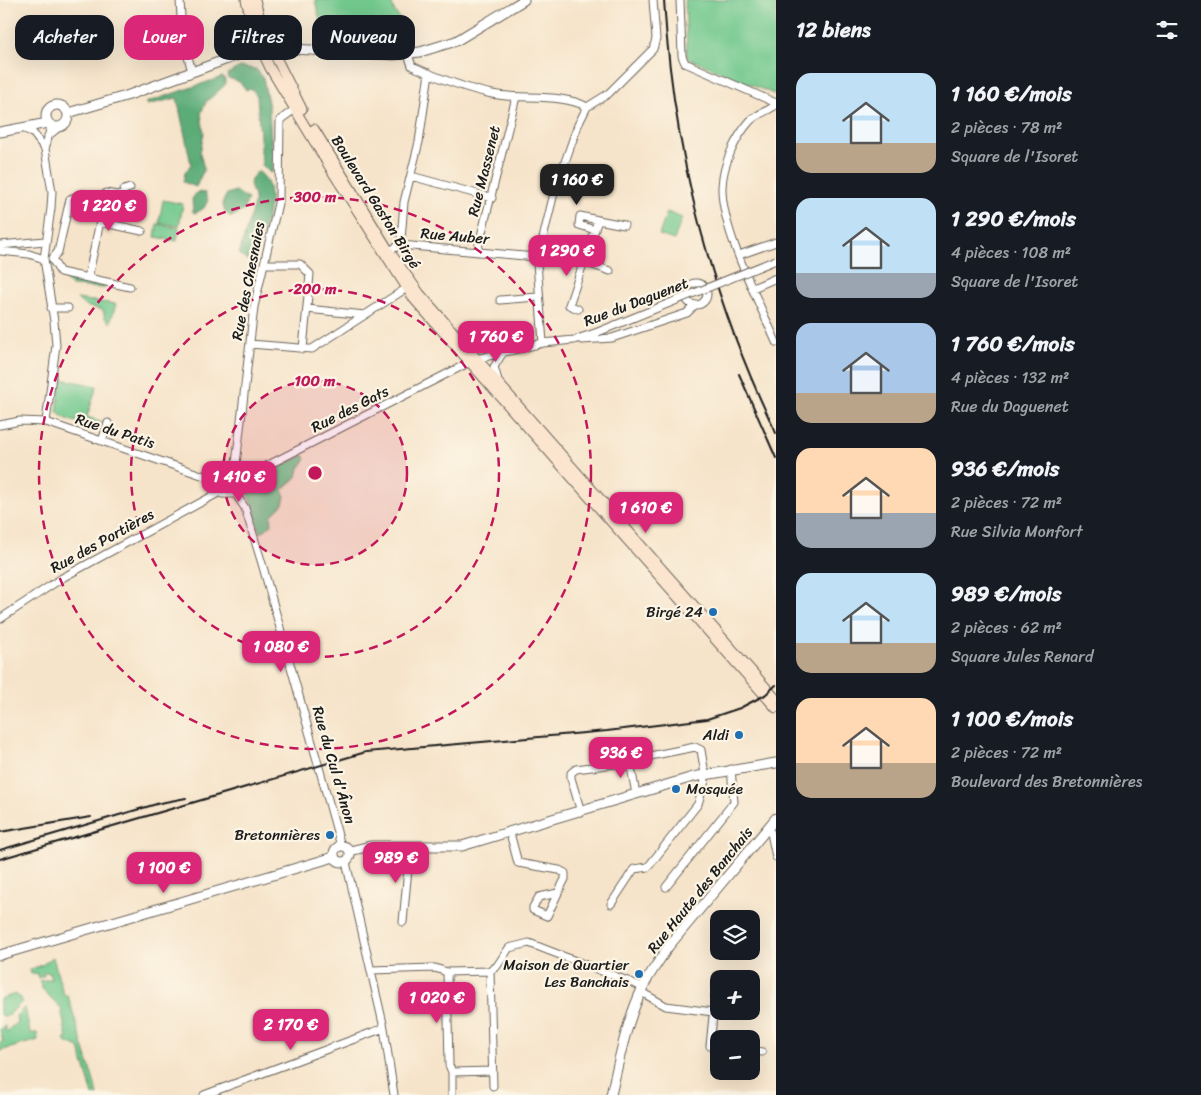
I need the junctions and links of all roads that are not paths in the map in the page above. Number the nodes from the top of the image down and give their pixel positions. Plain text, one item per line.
1 (180, 0) edge
2 (246, 0) edge
3 (255, 0) edge
4 (524, 0) edge
5 (653, 0) edge
6 (680, 0) edge
7 (250, 15) edge
8 (259, 15) edge
9 (415, 52) edge
10 (226, 60) edge
11 (268, 60) edge
12 (276, 60) edge
13 (409, 60) edge
14 (192, 72) junction
15 (429, 73) junction
16 (516, 97) junction
17 (776, 104) edge
18 (298, 107) junction
19 (587, 107) junction
20 (68, 113) junction
21 (51, 123) junction
22 (20, 127) junction
23 (0, 130) edge
24 (45, 149) junction
25 (411, 176) junction
26 (130, 188) dead end
27 (105, 198) junction
28 (492, 198) junction
29 (598, 220) junction
30 (100, 222) junction
31 (624, 225) dead end
32 (595, 230) junction
33 (142, 232) dead end
34 (45, 241) junction
35 (776, 242) edge
36 (0, 245) edge
37 (400, 245) junction
38 (0, 251) edge
39 (389, 251) junction
40 (477, 252) junction
41 (739, 255) junction
42 (538, 258) junction
43 (48, 259) junction
44 (776, 260) edge
45 (584, 261) junction
46 (264, 264) junction
47 (610, 271) dead end
48 (88, 278) junction
49 (776, 278) edge
50 (130, 287) dead end
51 (409, 287) junction
52 (753, 288) junction
53 (538, 297) junction
54 (500, 300) dead end
55 (695, 304) dead end
56 (51, 308) junction
57 (68, 308) dead end
58 (307, 309) junction
59 (578, 309) dead end
60 (365, 315) junction
61 (574, 340) junction
62 (776, 342) edge
63 (543, 343) junction
64 (250, 344) junction
65 (303, 349) junction
66 (502, 354) junction
67 (473, 361) junction
68 (500, 384) junction
69 (46, 422) junction
70 (108, 423) dead end
71 (0, 425) edge
72 (102, 441) junction
73 (235, 473) junction
74 (242, 479) junction
75 (219, 481) junction
76 (220, 492) junction
77 (235, 493) junction
78 (0, 619) edge
79 (776, 699) edge
80 (776, 708) edge
81 (630, 762) junction
82 (776, 763) edge
83 (731, 769) junction
84 (704, 774) junction
85 (636, 794) junction
86 (581, 812) junction
87 (776, 818) edge
88 (767, 828) junction
89 (510, 833) junction
90 (341, 846) junction
91 (410, 847) junction
92 (350, 851) junction
93 (334, 857) junction
94 (776, 857) edge
95 (346, 862) junction
96 (666, 887) dead end
97 (558, 893) dead end
98 (611, 904) dead end
99 (403, 922) dead end
100 (0, 955) edge
101 (371, 970) junction
102 (490, 971) junction
103 (447, 972) junction
104 (642, 990) junction
105 (710, 1012) edge
106 (384, 1028) junction
107 (493, 1071) junction
108 (452, 1072) junction
109 (493, 1086) dead end
110 (204, 1095) edge
111 (394, 1095) edge
112 (452, 1095) edge
113 (611, 1095) edge

1 - 14 street
2 - 7 main road, Boulevard Gaston Birgé
3 - 8 main road, Boulevard Gaston Birgé
4 - 9 street
5 - 19 street
6 - 17 street
10 - 14 street
11 - 18 main road, Boulevard Gaston Birgé
12 - 18 main road, Boulevard Gaston Birgé
13 - 15 street
14 - 20 street
15 - 16 street
15 - 25 street
16 - 19 street
16 - 28 street, Rue Massenet
17 - 41 street
18 - 39 main road, Boulevard Gaston Birgé
18 - 46 street, Rue des Chesnaies
18 - 51 main road, Boulevard Gaston Birgé
19 - 42 street
20 - 21 street
20 - 21 street
21 - 22 street
21 - 23 street
21 - 24 street
22 - 23 street
22 - 24 street
24 - 34 street
25 - 28 street
25 - 37 street
26 - 27 street
27 - 30 street
27 - 43 street
28 - 40 street, Rue Massenet
29 - 31 street
29 - 32 street
29 - 32 street
30 - 33 street
30 - 48 street
32 - 45 street
34 - 36 street
34 - 43 street
35 - 41 street
37 - 39 street
37 - 40 street, Rue Auber
38 - 43 street
39 - 51 main road, Boulevard Gaston Birgé
40 - 42 street, Rue Auber
41 - 52 street
42 - 45 street, Rue Auber
42 - 53 street
43 - 48 street
43 - 56 street
44 - 61 street, Rue du Daguenet, bridge
45 - 47 street, Rue Auber
45 - 59 street
46 - 58 street
46 - 64 street, Rue des Chesnaies
48 - 50 street
49 - 52 street
51 - 60 street
51 - 67 main road, Boulevard Gaston Birgé
52 - 62 street
53 - 54 street
53 - 63 street
55 - 61 street
56 - 57 street
56 - 69 street
58 - 60 street
58 - 65 street
60 - 65 street
61 - 63 street, Rue du Daguenet
63 - 66 street, Rue du Daguenet
64 - 65 street
64 - 73 street, Rue des Chesnaies
66 - 67 street, Rue du Daguenet
66 - 68 street
67 - 68 main road, Boulevard Gaston Birgé
67 - 74 street, Rue des Gats
67 - 80 main road, Boulevard Gaston Birgé
68 - 79 main road, Boulevard Gaston Birgé
69 - 71 street, Rue du Patis
69 - 72 street, Rue du Patis
70 - 72 street
72 - 75 street, Rue du Patis
73 - 74 street
73 - 75 street
74 - 77 street
75 - 76 street
76 - 77 street
76 - 78 street, Rue des Portières
77 - 90 street, Rue du Cul d'Ânon
81 - 84 street
81 - 85 street
81 - 86 street
82 - 83 street
83 - 84 street
83 - 96 street
84 - 85 street
84 - 98 street
85 - 86 street
86 - 89 street
87 - 88 street, Rue Haute des Banchais
88 - 94 street
88 - 104 street, Rue Haute des Banchais
89 - 91 street
89 - 97 street
90 - 92 street
90 - 93 street
91 - 92 street
91 - 99 street
92 - 95 street
93 - 95 street
93 - 100 street
95 - 101 street
101 - 103 street
101 - 106 street
102 - 103 street
102 - 104 street
102 - 107 street
103 - 108 street
104 - 105 street
104 - 113 street, Rue Haute des Banchais
106 - 110 street
106 - 111 street
107 - 108 street
107 - 109 street
108 - 112 street

